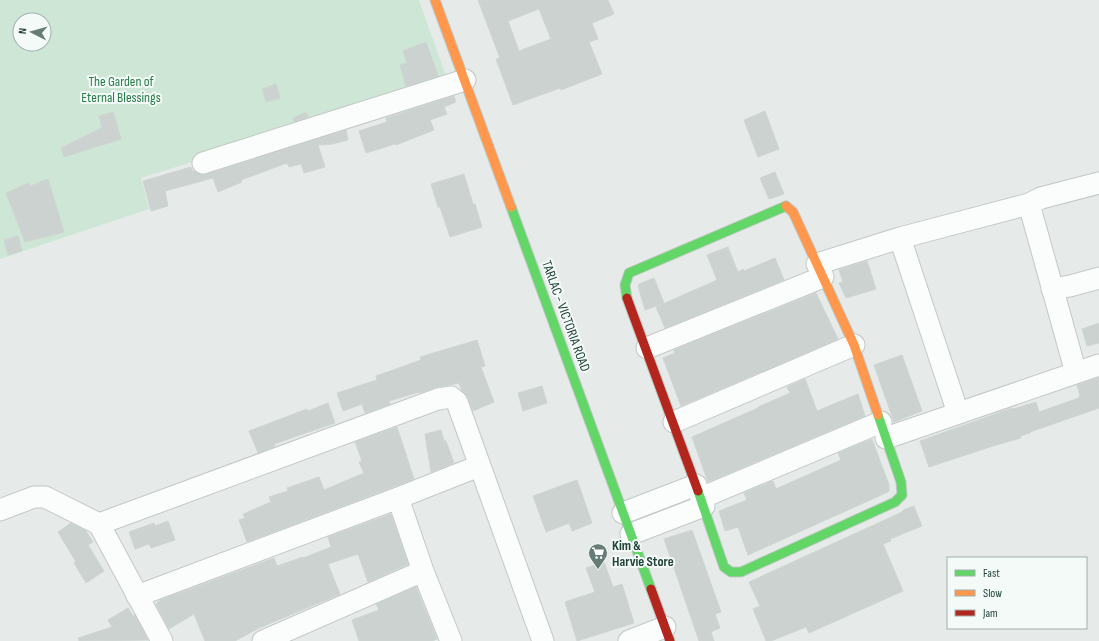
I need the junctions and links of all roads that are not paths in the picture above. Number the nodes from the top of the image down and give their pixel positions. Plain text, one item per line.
1 (436, 0) edge
2 (465, 80) junction
3 (204, 163) dead end
4 (1099, 183) edge
5 (1029, 204) junction
6 (900, 238) junction
7 (820, 271) junction
8 (1099, 278) edge
9 (1052, 289) junction
10 (854, 345) junction
11 (647, 348) junction
12 (1099, 365) edge
13 (1076, 373) junction
14 (958, 413) junction
15 (674, 422) junction
16 (883, 430) junction
17 (479, 466) junction
18 (700, 496) junction
19 (398, 498) junction
20 (0, 510) edge
21 (623, 513) junction
22 (99, 524) junction
23 (631, 534) junction
24 (423, 571) junction
25 (137, 596) junction
26 (668, 634) edge
27 (448, 640) edge
28 (162, 641) edge
29 (263, 641) edge
30 (543, 641) edge
31 (629, 641) edge

1 - 2 street, TARLAC - VICTORIA ROAD
2 - 3 street
2 - 21 street, TARLAC - VICTORIA ROAD
4 - 5 street
5 - 6 street
5 - 9 street
6 - 7 street
6 - 14 street
7 - 10 street
7 - 11 street
7 - 11 street
8 - 9 street
9 - 13 street
10 - 15 street
10 - 16 street
11 - 15 street
12 - 13 street
13 - 14 street
14 - 16 street
15 - 18 street
16 - 18 street
16 - 18 street
17 - 19 street
17 - 22 street
17 - 30 street
18 - 21 street
18 - 23 street
19 - 24 street
19 - 25 street
20 - 22 street
21 - 23 street, TARLAC - VICTORIA ROAD
22 - 25 street
23 - 26 street, TARLAC - VICTORIA ROAD
24 - 27 street
24 - 29 street
25 - 28 street
26 - 31 street

